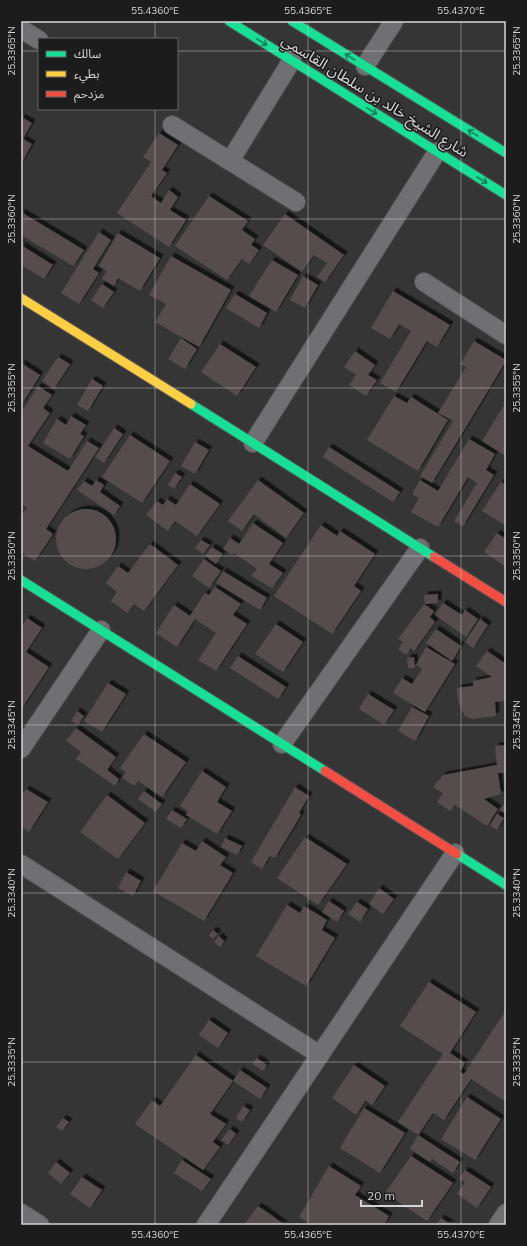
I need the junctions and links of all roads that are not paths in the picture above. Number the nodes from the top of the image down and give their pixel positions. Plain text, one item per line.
1 (229, 21) edge
2 (292, 21) edge
3 (394, 21) edge
4 (21, 29) edge
5 (38, 39) edge
6 (292, 60) junction
7 (365, 66) junction
8 (172, 125) dead end
9 (437, 152) junction
10 (506, 153) edge
11 (230, 161) junction
12 (506, 195) edge
13 (296, 202) dead end
14 (424, 282) dead end
15 (21, 298) edge
16 (506, 335) edge
17 (253, 443) junction
18 (420, 548) junction
19 (21, 580) edge
20 (506, 602) edge
21 (101, 630) junction
22 (282, 744) junction
23 (21, 749) edge
24 (455, 853) junction
25 (21, 864) edge
26 (506, 885) edge
27 (320, 1055) junction
28 (21, 1213) edge
29 (506, 1213) edge
30 (40, 1225) edge
31 (206, 1225) edge
32 (498, 1225) edge

1 -> 6 street, شارع الشيخ خالد بن سلطان القاسمي
7 -> 2 street, شارع الشيخ خالد بن سلطان القاسمي
3 - 7 street
4 - 5 street
6 -> 9 street, شارع الشيخ خالد بن سلطان القاسمي
6 - 11 street
10 -> 7 street, شارع الشيخ خالد بن سلطان القاسمي
8 - 11 street
9 -> 12 street, شارع الشيخ خالد بن سلطان القاسمي
9 - 17 street
11 - 13 street
14 - 16 street
15 - 17 street
17 - 18 street
18 - 20 street
18 - 22 street
19 - 21 street
21 - 22 street
21 - 23 street
22 - 24 street
24 - 26 street
24 - 27 street
25 - 27 street
27 - 31 street
28 - 30 street
29 - 32 street

